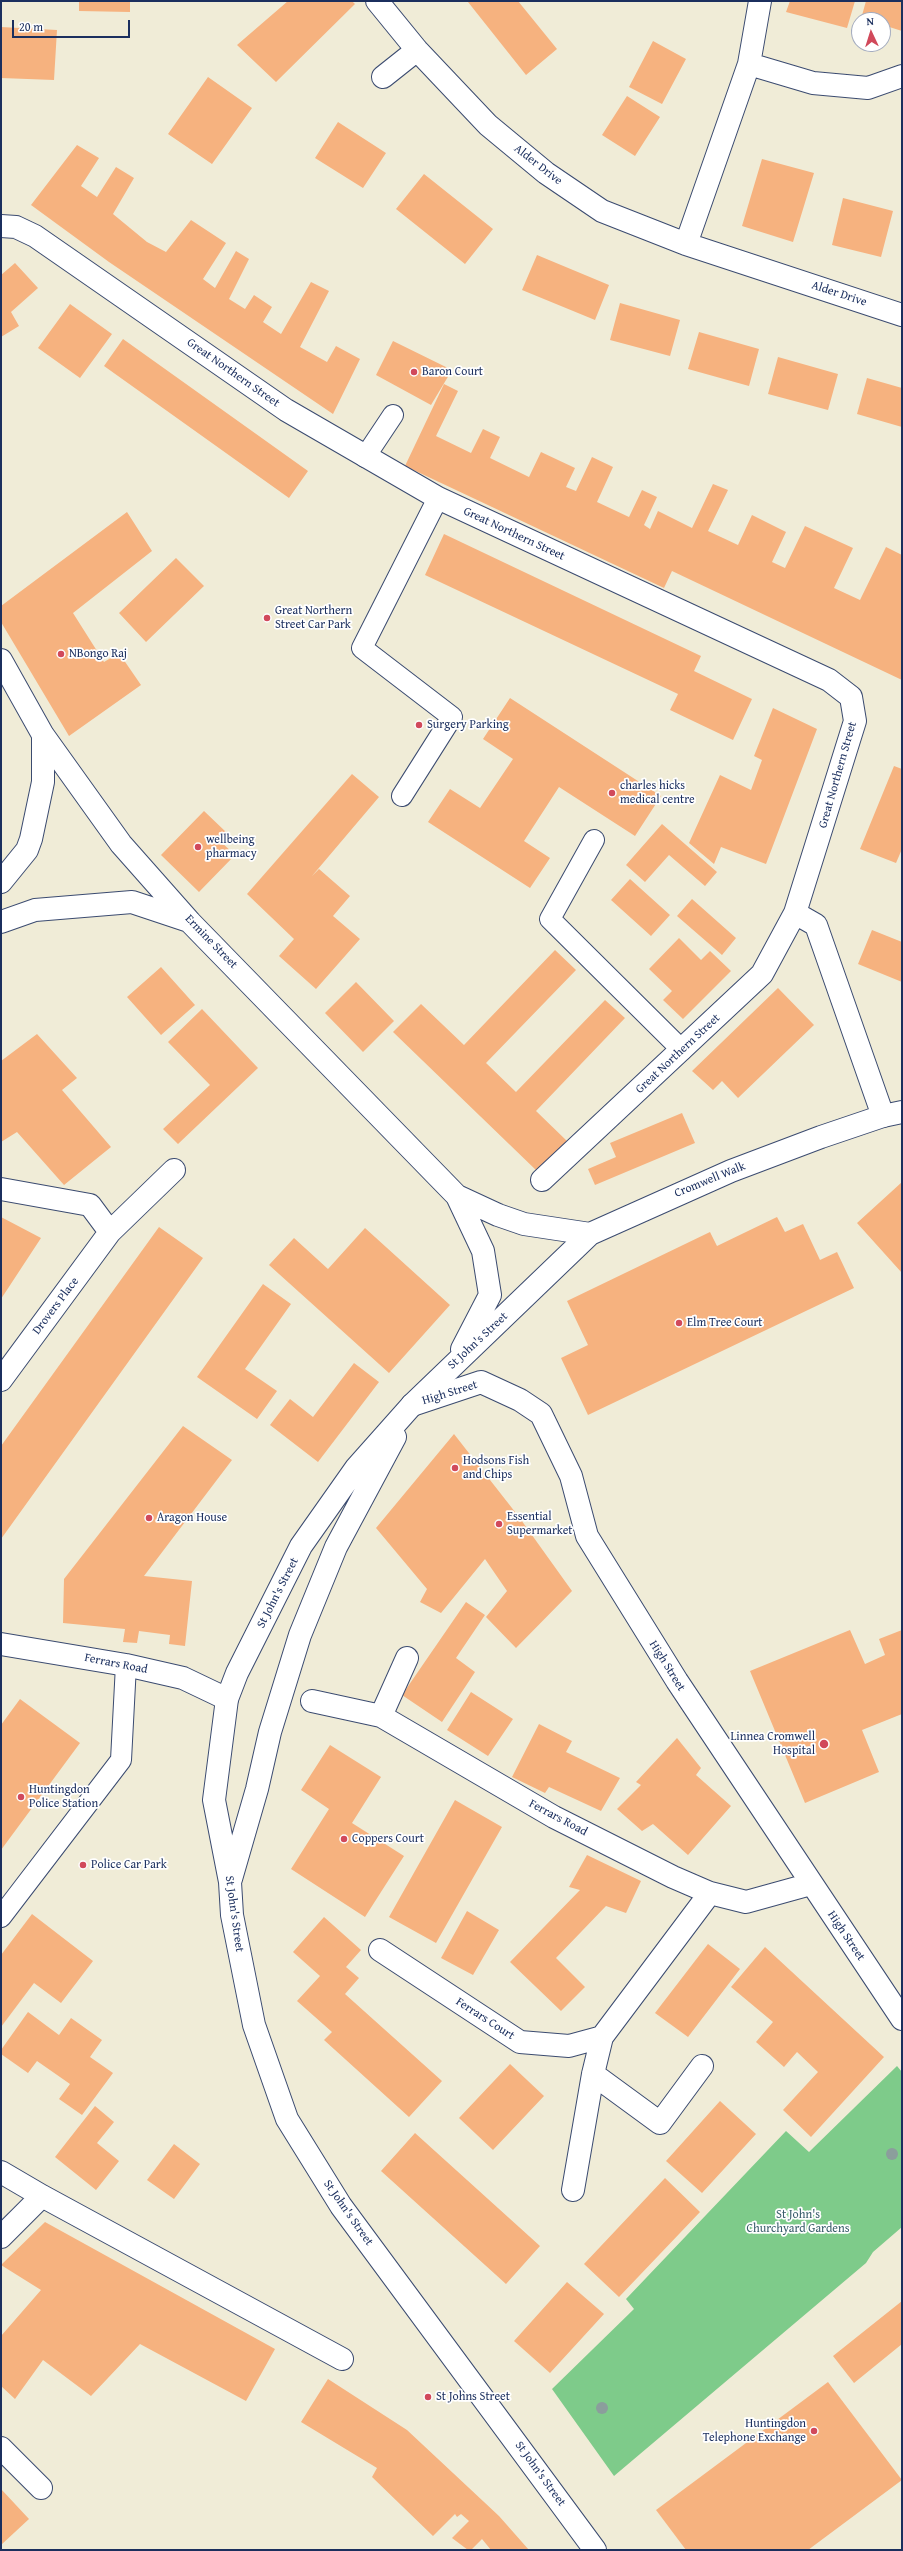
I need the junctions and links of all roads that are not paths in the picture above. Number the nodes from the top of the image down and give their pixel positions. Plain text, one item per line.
1 (377, 1) edge
2 (760, 1) edge
3 (417, 50) junction
4 (750, 64) junction
5 (902, 76) edge
6 (383, 77) dead end
7 (1, 226) edge
8 (686, 244) junction
9 (902, 315) edge
10 (393, 414) dead end
11 (365, 457) junction
12 (438, 498) junction
13 (1, 660) edge
14 (43, 736) junction
15 (402, 796) dead end
16 (594, 840) dead end
17 (1, 882) edge
18 (795, 913) junction
19 (1, 922) edge
20 (190, 922) junction
21 (682, 1050) junction
22 (892, 1114) edge
23 (174, 1170) dead end
24 (542, 1180) dead end
25 (1, 1189) edge
26 (457, 1196) junction
27 (110, 1232) junction
28 (590, 1234) junction
29 (538, 1285) joint
30 (455, 1363) junction
31 (1, 1380) edge
32 (412, 1405) junction
33 (1, 1644) edge
34 (407, 1658) dead end
35 (126, 1665) junction
36 (227, 1699) junction
37 (312, 1701) dead end
38 (381, 1716) junction
39 (230, 1882) junction
40 (811, 1884) junction
41 (710, 1893) junction
42 (1, 1917) edge
43 (380, 1950) dead end
44 (902, 2019) edge
45 (602, 2037) junction
46 (702, 2066) dead end
47 (593, 2074) junction
48 (1, 2172) edge
49 (573, 2190) dead end
50 (42, 2196) junction
51 (1, 2237) edge
52 (342, 2359) dead end
53 (1, 2448) edge
54 (42, 2488) dead end
55 (595, 2550) edge

1 - 3 street, Alder Drive
2 - 4 street
3 - 6 street
3 - 8 street, Alder Drive
4 - 5 street
4 - 8 street
7 - 11 street, Great Northern Street
8 - 9 street, Alder Drive
10 - 11 lane
11 - 12 street, Great Northern Street
12 - 15 lane
12 - 18 street, Great Northern Street
13 - 14 street, Ermine Street
14 - 17 street
14 - 20 street, Ermine Street
16 - 21 lane
18 - 21 street, Great Northern Street
18 - 22 street
19 - 20 street
20 - 26 street, Ermine Street
21 - 24 street, Great Northern Street
22 - 28 street, Cromwell Walk
23 - 27 street, Drovers Place
25 - 27 street
26 - 28 street, Ermine Street
26 - 30 street, Ermine Street
27 - 31 street, Drovers Place
28 - 29 street, Cromwell Walk
29 - 30 street, St John's Street
30 - 32 street, St John's Street
32 - 36 street, St John's Street
32 - 39 street
32 - 40 street, High Street
33 - 35 street, Ferrars Road
34 - 38 street
35 - 36 street, Ferrars Road
35 - 42 lane
36 - 39 street, St John's Street
37 - 38 street, Ferrars Road
38 - 41 street, Ferrars Road
39 - 55 street, St John's Street
40 - 41 street, Ferrars Road
40 - 44 street, High Street
41 - 45 street
43 - 45 street, Ferrars Court
45 - 47 street
46 - 47 street
47 - 49 street
48 - 50 street
50 - 51 street
50 - 52 street
53 - 54 street

